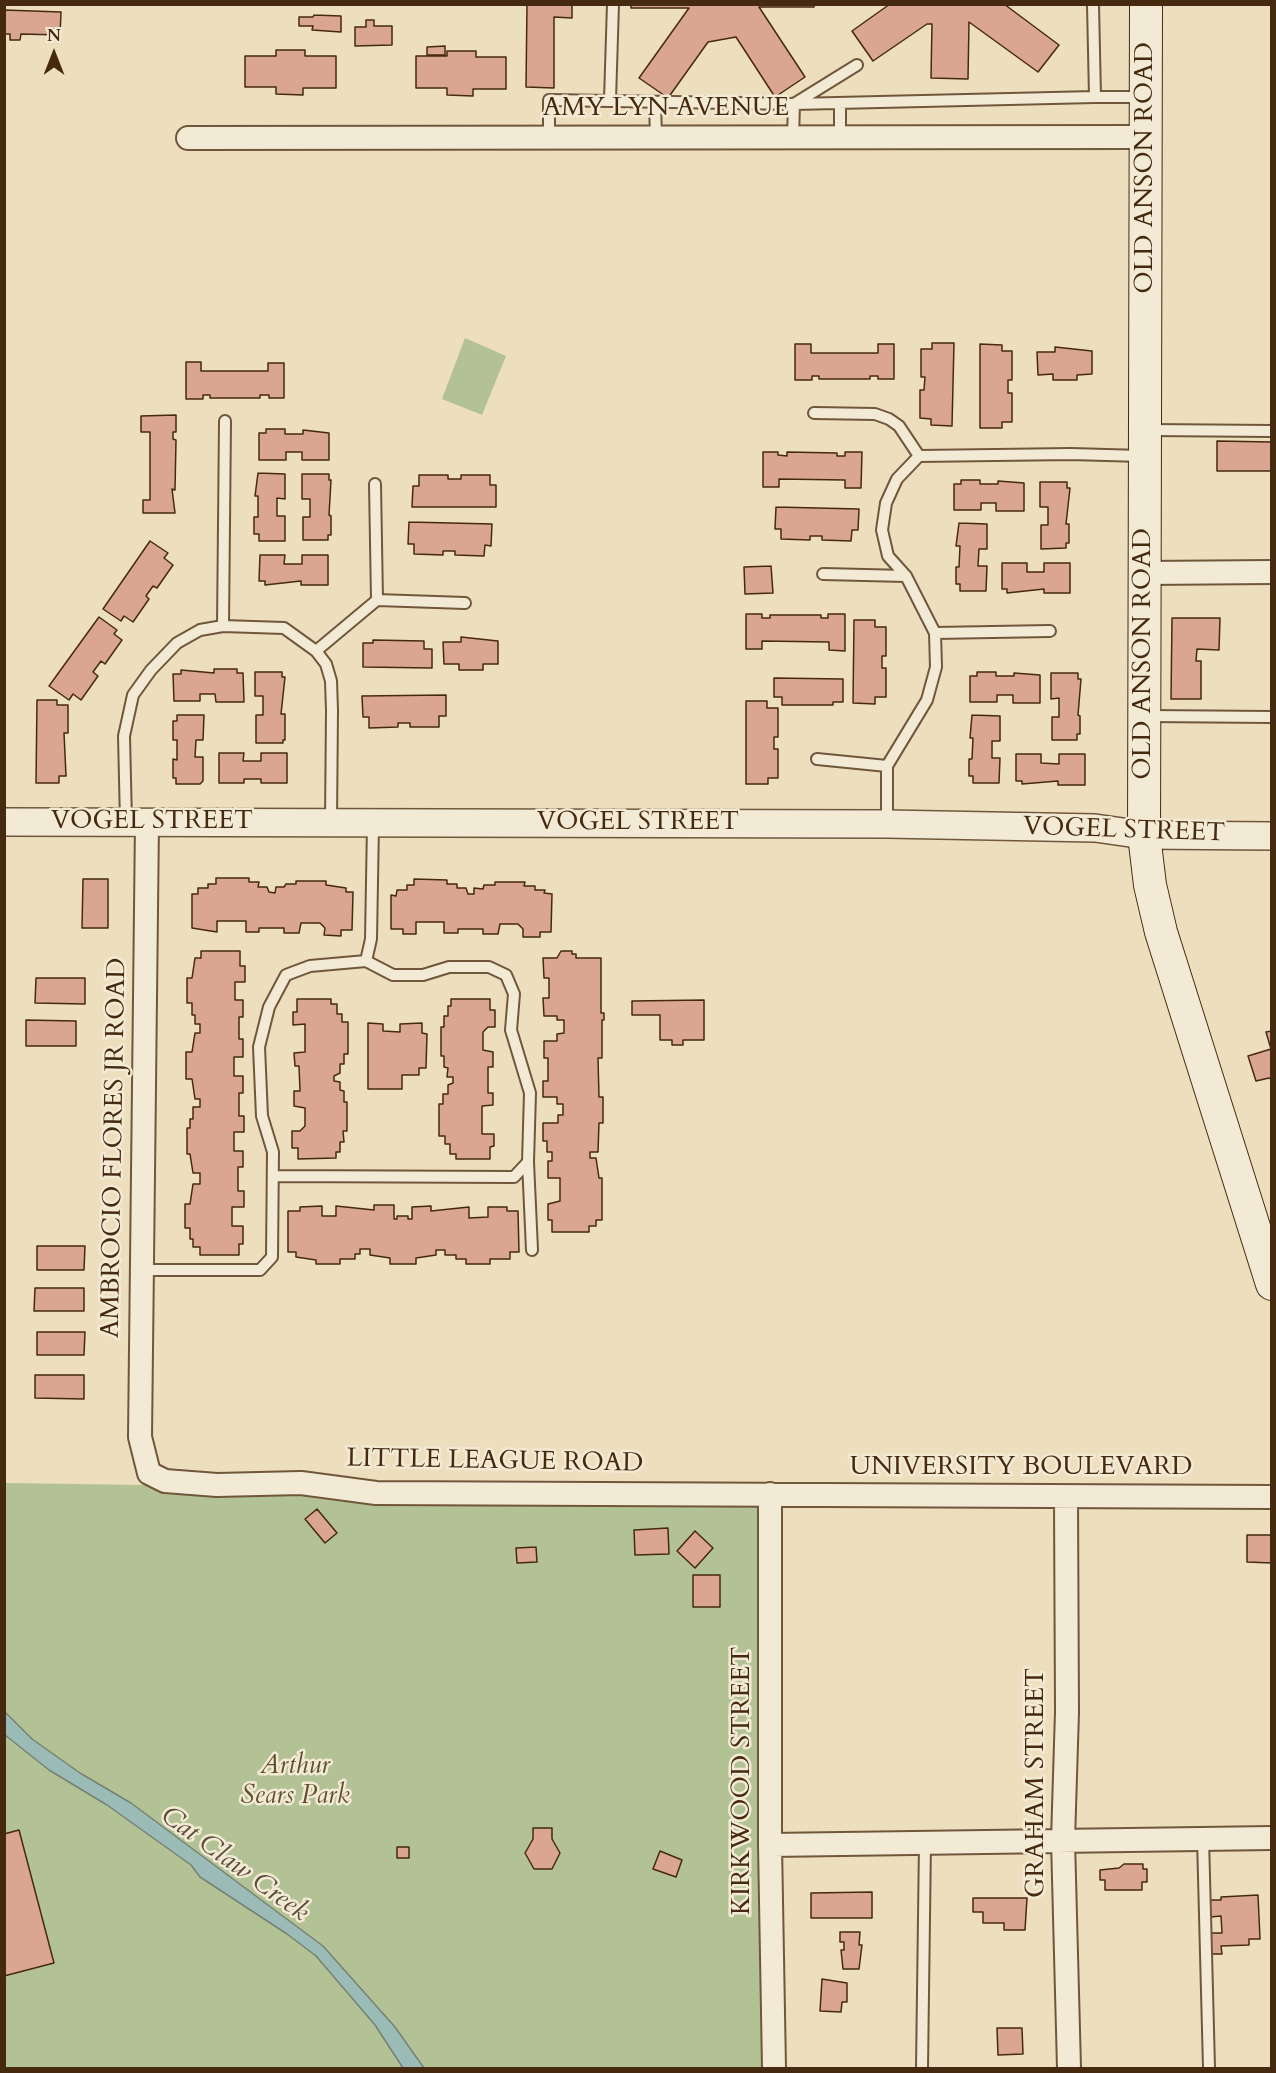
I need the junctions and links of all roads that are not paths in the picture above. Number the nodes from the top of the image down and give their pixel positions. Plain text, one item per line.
1 (613, 4) edge
2 (1093, 4) edge
3 (1146, 4) edge
4 (857, 65) dead end
5 (1095, 97) junction
6 (1145, 97) junction
7 (610, 100) junction
8 (655, 102) junction
9 (794, 104) junction
10 (840, 104) junction
11 (1145, 137) junction
12 (188, 138) dead end
13 (549, 138) junction
14 (656, 138) junction
15 (793, 138) junction
16 (840, 138) junction
17 (814, 413) dead end
18 (225, 421) dead end
19 (1272, 431) edge
20 (1145, 443) junction
21 (919, 456) junction
22 (375, 484) dead end
23 (1272, 572) edge
24 (1144, 573) junction
25 (823, 574) dead end
26 (906, 576) junction
27 (377, 600) junction
28 (465, 603) dead end
29 (223, 626) junction
30 (1050, 632) dead end
31 (935, 633) junction
32 (316, 651) junction
33 (1144, 716) junction
34 (1272, 717) edge
35 (817, 759) dead end
36 (887, 766) junction
37 (4, 822) edge
38 (136, 822) junction
39 (332, 822) junction
40 (373, 822) junction
41 (887, 824) junction
42 (1144, 835) junction
43 (1272, 836) edge
44 (366, 962) junction
45 (528, 1162) junction
46 (274, 1176) junction
47 (532, 1250) dead end
48 (142, 1270) junction
49 (1272, 1284) edge
50 (149, 1473) joint
51 (770, 1494) junction
52 (1272, 1497) edge
53 (1066, 1498) junction
54 (1203, 1838) junction
55 (1272, 1838) edge
56 (1063, 1840) junction
57 (925, 1842) junction
58 (770, 1845) junction
59 (774, 2068) edge
60 (922, 2068) edge
61 (1069, 2068) edge
62 (1209, 2068) edge

1 - 7 lane
2 - 5 lane
3 - 6 main road, OLD ANSON ROAD
4 - 9 lane
5 - 6 lane
5 - 10 lane
6 - 11 main road, OLD ANSON ROAD
7 - 8 lane
7 - 13 lane
8 - 9 lane
8 - 14 lane
9 - 10 lane
9 - 15 lane
10 - 16 lane
11 - 16 street, AMY LYN AVENUE
11 - 20 main road, OLD ANSON ROAD
12 - 13 street, AMY LYN AVENUE
13 - 14 street, AMY LYN AVENUE
14 - 15 street, AMY LYN AVENUE
15 - 16 street, AMY LYN AVENUE
17 - 21 lane
18 - 29 lane
19 - 20 lane
20 - 21 lane
20 - 24 main road, OLD ANSON ROAD
21 - 26 lane
22 - 27 lane
23 - 24 street
24 - 33 main road, OLD ANSON ROAD
25 - 26 lane
26 - 31 lane
27 - 28 lane
27 - 32 lane
29 - 32 lane
29 - 38 lane
30 - 31 lane
31 - 36 lane
32 - 39 lane
33 - 34 lane
33 - 42 main road, OLD ANSON ROAD
35 - 36 lane
36 - 41 lane
37 - 38 street, VOGEL STREET
38 - 39 street, VOGEL STREET
38 - 48 street, AMBROCIO FLORES JR ROAD
39 - 40 street, VOGEL STREET
40 - 41 street, VOGEL STREET
40 - 44 lane
41 - 42 street, VOGEL STREET
42 - 43 street, VOGEL STREET
42 - 49 main road, OLD ANSON ROAD
44 - 45 lane
44 - 46 lane
45 - 46 lane
45 - 47 lane
46 - 48 lane
48 - 50 street, AMBROCIO FLORES JR ROAD
50 - 51 street, LITTLE LEAGUE ROAD
51 - 53 street, UNIVERSITY BOULEVARD
51 - 58 street, KIRKWOOD STREET
52 - 53 street, UNIVERSITY BOULEVARD
53 - 56 street, GRAHAM STREET
54 - 55 street
54 - 56 street
54 - 62 lane
56 - 57 street
56 - 61 street, GRAHAM STREET
57 - 58 street
57 - 60 lane
58 - 59 street, KIRKWOOD STREET

